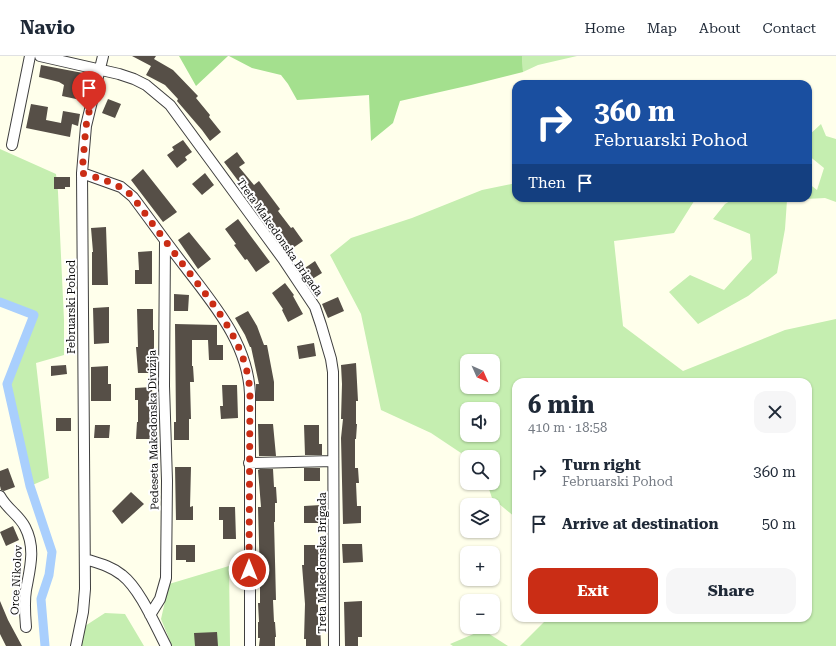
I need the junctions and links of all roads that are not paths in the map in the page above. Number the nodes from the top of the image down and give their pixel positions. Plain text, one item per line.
1 (30, 56) edge
2 (40, 56) edge
3 (103, 56) edge
4 (100, 70) junction
5 (12, 145) dead end
6 (82, 173) junction
7 (166, 241) junction
8 (333, 461) junction
9 (249, 463) junction
10 (0, 496) edge
11 (85, 559) junction
12 (150, 615) junction
13 (26, 627) dead end
14 (76, 646) edge
15 (166, 646) edge
16 (250, 646) edge
17 (334, 646) edge

1 - 5 street
2 - 4 street, Treta Makedonska Brigada
3 - 4 street, Februarski Pohod
4 - 6 street, Februarski Pohod
4 - 8 street, Treta Makedonska Brigada
6 - 7 street
6 - 11 street, Februarski Pohod
7 - 9 street
7 - 12 street, Pedeseta Makedonska Divizija
8 - 9 street
8 - 17 street, Treta Makedonska Brigada
9 - 16 street
10 - 13 street, Orce Nikolov
11 - 12 street
11 - 14 street, Februarski Pohod
12 - 15 street

